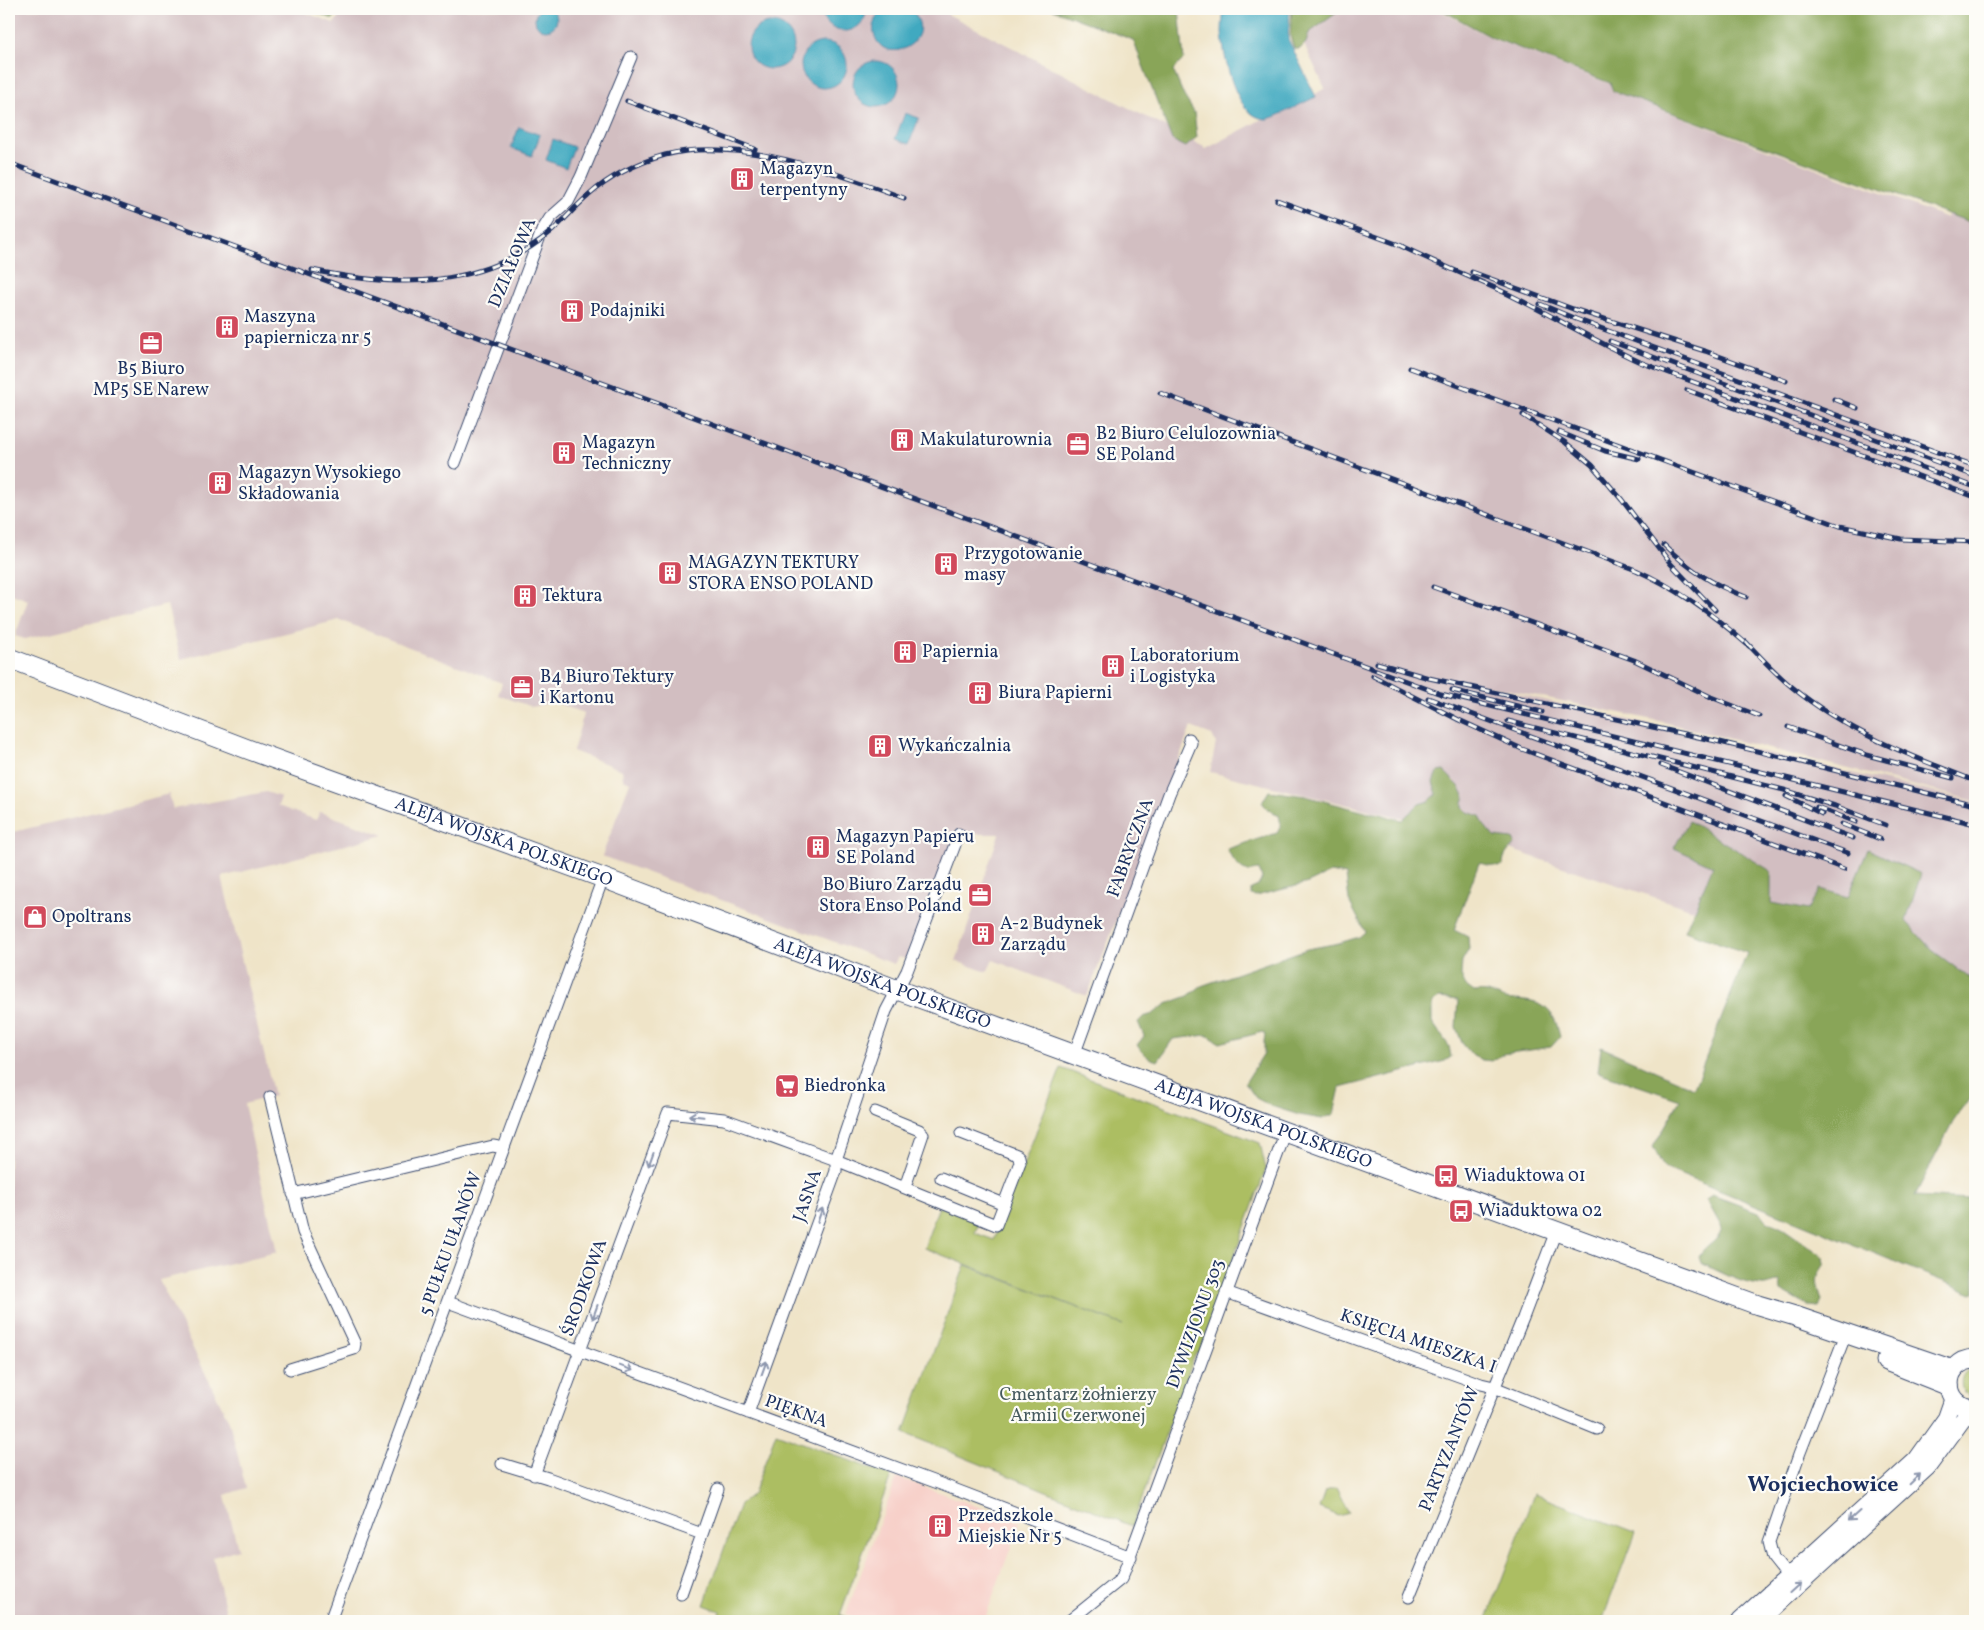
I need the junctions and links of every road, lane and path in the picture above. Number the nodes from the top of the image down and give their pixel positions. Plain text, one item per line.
1 (630, 57) dead end
2 (455, 464) dead end
3 (9, 658) edge
4 (1189, 739) dead end
5 (959, 834) dead end
6 (603, 878) junction
7 (896, 989) junction
8 (1074, 1055) junction
9 (270, 1097) dead end
10 (875, 1112) dead end
11 (1286, 1131) junction
12 (961, 1133) dead end
13 (504, 1148) junction
14 (836, 1160) junction
15 (941, 1178) dead end
16 (905, 1187) junction
17 (293, 1194) junction
18 (1004, 1204) junction
19 (1556, 1231) junction
20 (1226, 1292) junction
21 (448, 1302) junction
22 (1758, 1305) junction
23 (1842, 1344) junction
24 (581, 1351) junction
25 (1975, 1358) edge
26 (290, 1369) dead end
27 (1952, 1385) junction
28 (1494, 1387) junction
29 (1974, 1409) edge
30 (748, 1413) junction
31 (1597, 1429) dead end
32 (502, 1464) dead end
33 (534, 1475) junction
34 (718, 1489) dead end
35 (702, 1534) junction
36 (1131, 1557) junction
37 (1788, 1577) junction
38 (681, 1594) dead end
39 (1409, 1597) dead end
40 (330, 1621) edge
41 (1069, 1621) edge
42 (1739, 1621) edge
43 (1759, 1621) edge

1 - 2 street, DZIAŁOWA
3 - 6 main road, ALEJA WOJSKA POLSKIEGO
4 - 8 street, FABRYCZNA
5 - 7 street, JASNA
6 - 7 main road, ALEJA WOJSKA POLSKIEGO
6 - 13 street, 5 PUŁKU UŁANÓW
7 - 8 main road, ALEJA WOJSKA POLSKIEGO
7 - 14 street, JASNA
8 - 11 main road, ALEJA WOJSKA POLSKIEGO
9 - 17 street
10 - 16 street
11 - 19 main road, ALEJA WOJSKA POLSKIEGO
11 - 20 street, DYWIZJONU 303
12 - 18 street
13 - 17 street
13 - 21 street, 5 PUŁKU UŁANÓW
14 - 16 street
14 -> 24 street, ŚRODKOWA
30 -> 14 street, JASNA
15 - 18 street
16 - 18 street
17 - 26 street
19 - 22 main road, ALEJA WOJSKA POLSKIEGO
19 - 28 street, PARTYZANTÓW
20 - 28 street, KSIĘCIA MIESZKA I
20 - 36 street, DYWIZJONU 303
21 - 24 street, PIĘKNA
21 - 40 street, 5 PUŁKU UŁANÓW
22 - 23 main road, ALEJA WOJSKA POLSKIEGO
22 - 27 main road, ALEJA WOJSKA POLSKIEGO
23 - 27 main road, ALEJA WOJSKA POLSKIEGO
23 - 37 street
24 -> 30 street, PIĘKNA
24 - 33 street, ŚRODKOWA
25 - 27 main road
27 - 29 main road
27 -> 37 main road
28 - 31 street, KSIĘCIA MIESZKA I
28 - 39 street, PARTYZANTÓW
43 -> 29 main road
30 - 36 street, PIĘKNA
32 - 33 street
33 - 35 street
34 - 35 street
35 - 38 street
36 - 41 street, DYWIZJONU 303
37 - 42 main road

